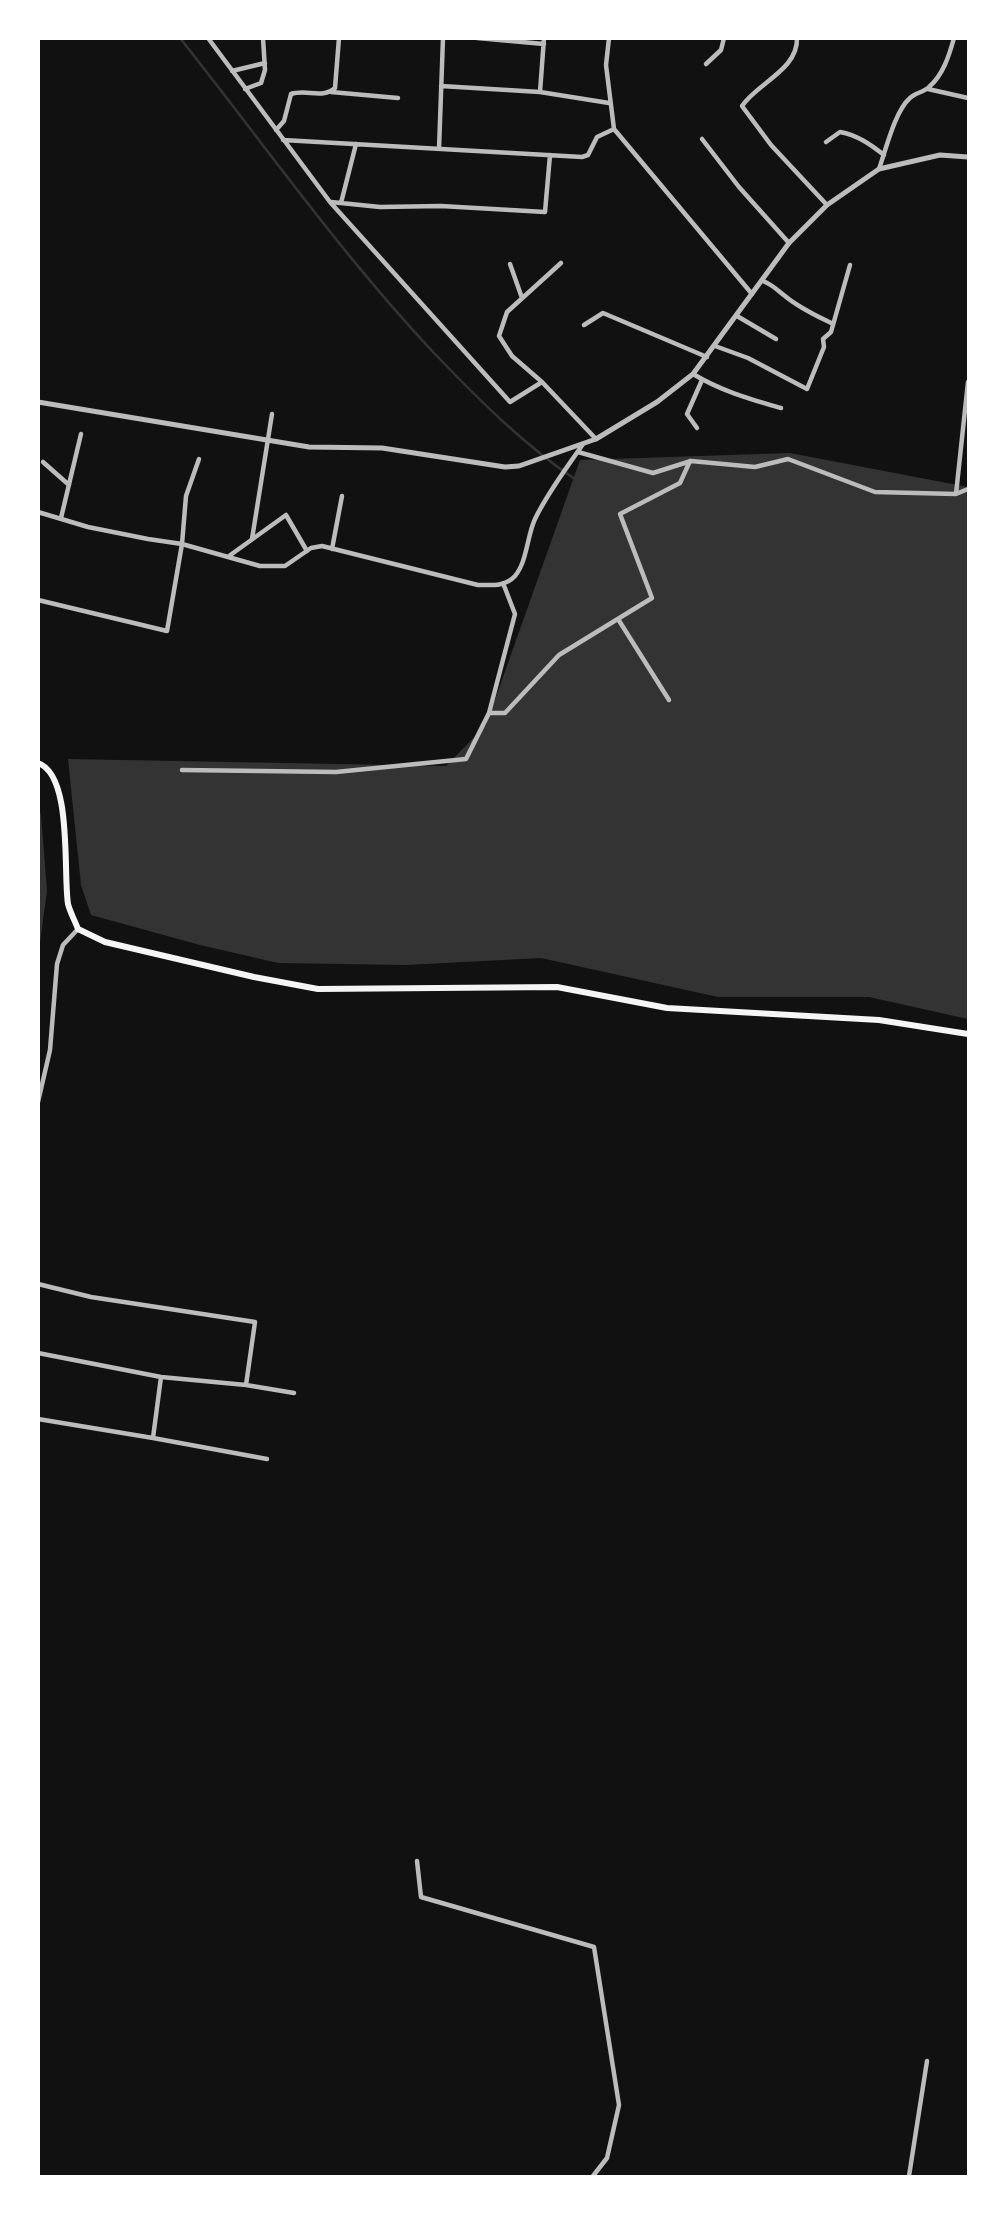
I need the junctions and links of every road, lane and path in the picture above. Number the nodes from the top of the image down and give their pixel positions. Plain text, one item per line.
1 (208, 38) edge
2 (263, 38) edge
3 (339, 38) edge
4 (443, 38) edge
5 (477, 38) edge
6 (609, 38) edge
7 (724, 38) edge
8 (797, 38) edge
9 (954, 38) edge
10 (544, 41) edge
11 (265, 63) junction
12 (706, 64) dead end
13 (232, 71) junction
14 (441, 86) junction
15 (928, 88) junction
16 (245, 89) junction
17 (331, 92) junction
18 (540, 92) junction
19 (968, 98) edge
20 (398, 99) dead end
21 (609, 103) junction
22 (614, 129) junction
23 (276, 131) junction
24 (702, 139) dead end
25 (282, 140) junction
26 (826, 142) dead end
27 (356, 144) junction
28 (439, 149) junction
29 (550, 155) junction
30 (884, 155) junction
31 (968, 157) edge
32 (879, 169) junction
33 (330, 202) junction
34 (341, 203) junction
35 (827, 205) junction
36 (789, 243) junction
37 (561, 263) dead end
38 (510, 264) dead end
39 (850, 265) dead end
40 (763, 281) junction
41 (752, 295) junction
42 (522, 298) junction
43 (737, 316) junction
44 (834, 324) junction
45 (584, 325) dead end
46 (776, 339) dead end
47 (715, 346) junction
48 (707, 357) junction
49 (693, 374) junction
50 (702, 380) junction
51 (542, 382) junction
52 (968, 382) edge
53 (38, 402) edge
54 (781, 408) dead end
55 (272, 414) dead end
56 (697, 428) dead end
57 (81, 434) dead end
58 (596, 439) junction
59 (267, 440) junction
60 (583, 444) junction
61 (578, 452) junction
62 (199, 459) dead end
63 (691, 461) junction
64 (43, 462) dead end
65 (69, 485) junction
66 (968, 489) edge
67 (956, 494) junction
68 (342, 496) dead end
69 (38, 512) edge
70 (61, 518) junction
71 (252, 539) junction
72 (182, 544) junction
73 (332, 549) junction
74 (307, 551) junction
75 (229, 556) junction
76 (503, 583) junction
77 (38, 600) edge
78 (618, 619) junction
79 (669, 700) dead end
80 (489, 713) junction
81 (38, 763) edge
82 (182, 770) dead end
83 (78, 929) junction
84 (968, 1034) edge
85 (38, 1102) edge
86 (38, 1284) edge
87 (38, 1353) edge
88 (161, 1377) junction
89 (246, 1385) junction
90 (294, 1393) dead end
91 (38, 1419) edge
92 (153, 1438) junction
93 (267, 1460) dead end
94 (417, 1861) dead end
95 (927, 2061) dead end
96 (593, 2176) edge
97 (909, 2176) edge

1 - 13 street
2 - 11 street
3 - 17 street
4 - 14 street
5 - 10 street
6 - 21 street
7 - 12 street
8 - 35 street
9 - 15 street
10 - 18 street
11 - 13 street
11 - 16 street
13 - 16 street
14 - 18 street
14 - 28 street
15 - 19 street
15 - 30 street
16 - 23 street
17 - 20 street
17 - 23 street
18 - 21 street
21 - 22 street
22 - 29 street
22 - 41 street
23 - 25 street
24 - 36 street
25 - 27 street
25 - 33 street
26 - 30 street
27 - 28 street
27 - 34 street
28 - 29 street
29 - 34 street
30 - 32 street
31 - 32 street
32 - 35 street
33 - 34 street
33 - 51 street
35 - 36 street
36 - 40 street
37 - 42 street
38 - 42 street
39 - 44 street
40 - 41 street
40 - 44 street
41 - 43 street
42 - 51 street
43 - 46 street
43 - 47 street
44 - 47 street
45 - 48 street
47 - 48 street
48 - 49 street
49 - 50 street
49 - 58 street
50 - 54 street
50 - 56 street
51 - 58 street
52 - 67 street
53 - 59 street
55 - 59 street
57 - 65 street
58 - 60 street
59 - 60 street
59 - 71 street
60 - 61 street
61 - 63 street
61 - 76 street
62 - 72 street
63 - 67 street
63 - 78 street
64 - 65 street
65 - 70 street
66 - 67 street
68 - 73 street
69 - 70 street
70 - 72 street
71 - 74 street
71 - 75 street
72 - 75 street
72 - 77 street
73 - 74 street
73 - 76 street
74 - 75 street
76 - 80 street
78 - 79 street
78 - 80 street
80 - 82 street
81 - 83 main road
83 - 84 main road
83 - 85 street
86 - 89 street
87 - 88 street
88 - 89 street
88 - 92 street
89 - 90 street
91 - 92 street
92 - 93 street
94 - 96 street
95 - 97 street

